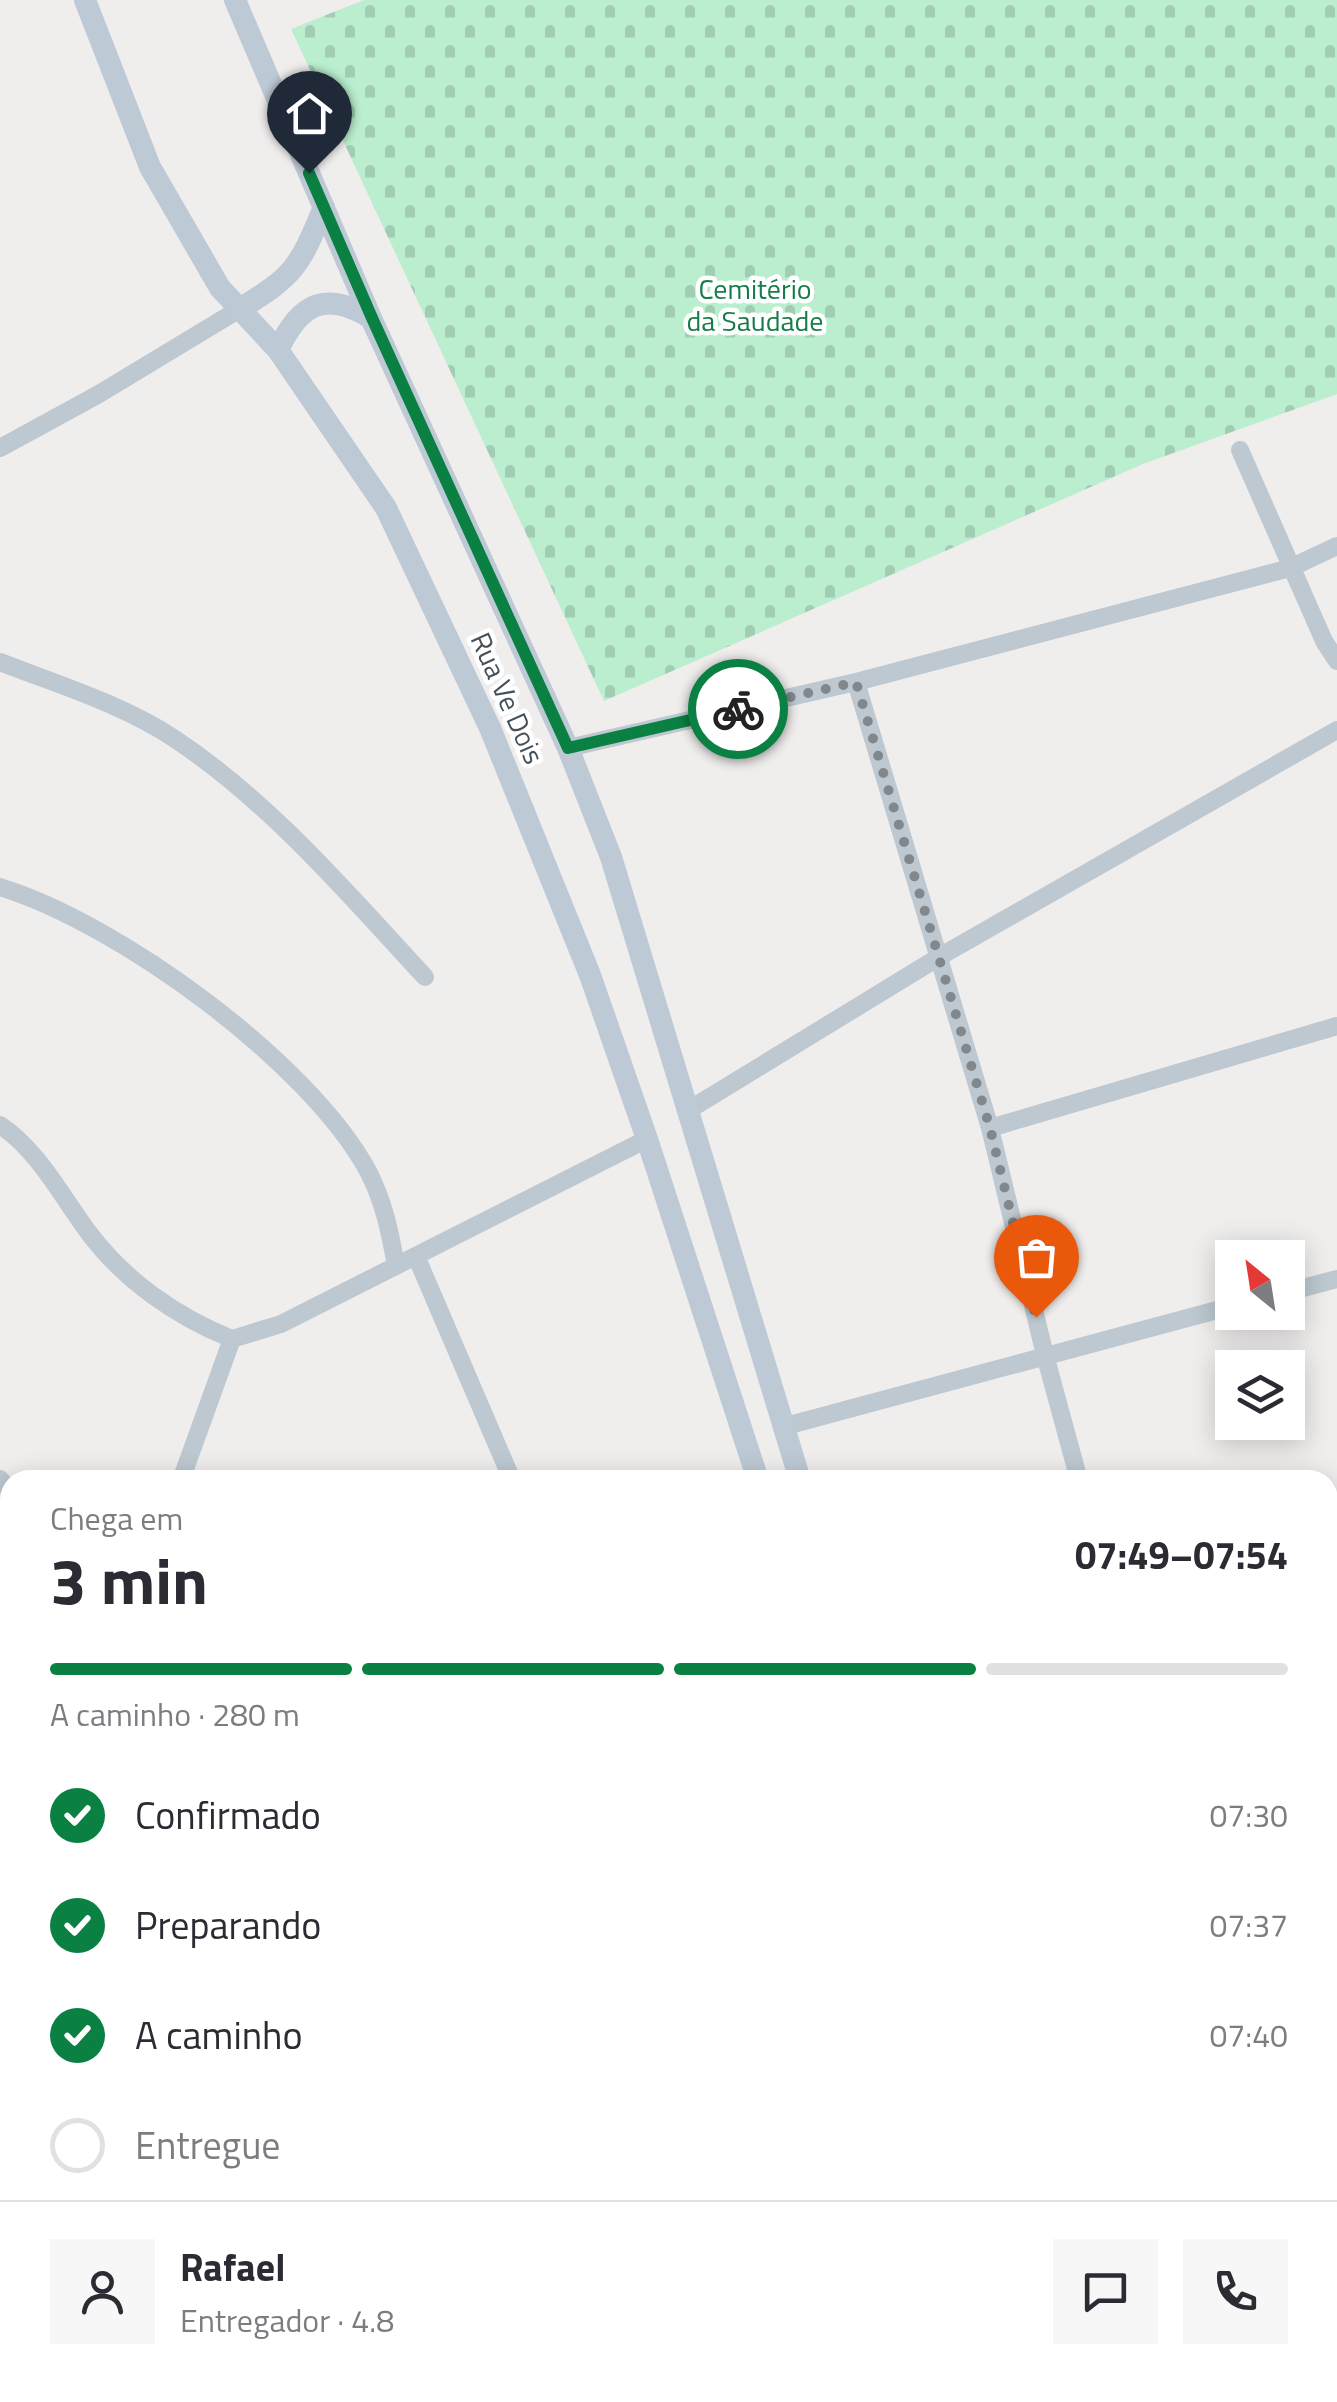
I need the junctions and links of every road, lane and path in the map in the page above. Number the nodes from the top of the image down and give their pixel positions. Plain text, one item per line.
1 (85, 0) edge
2 (235, 0) edge
3 (324, 207) junction
4 (238, 310) junction
5 (372, 318) junction
6 (278, 350) junction
7 (0, 448) edge
8 (1240, 450) dead end
9 (1337, 546) edge
10 (1290, 568) junction
11 (1337, 661) edge
12 (2, 665) edge
13 (856, 682) junction
14 (1337, 730) edge
15 (568, 748) junction
16 (0, 887) edge
17 (939, 956) junction
18 (425, 977) dead end
19 (1337, 1026) edge
20 (687, 1111) junction
21 (0, 1125) edge
22 (990, 1128) junction
23 (647, 1139) junction
24 (416, 1256) junction
25 (396, 1266) junction
26 (1337, 1279) edge
27 (1305, 1287) edge
28 (1215, 1310) edge
29 (232, 1338) junction
30 (1045, 1354) junction
31 (782, 1427) junction
32 (185, 1470) edge
33 (508, 1470) edge
34 (755, 1470) edge
35 (797, 1470) edge
36 (1076, 1470) edge

1 - 4 main road, Rua Ve Dois
2 - 3 main road, Rua Ve Dois
3 - 4 main road
3 - 5 main road, Rua Ve Dois
4 - 6 main road, Rua Ve Dois
4 - 7 street
5 - 6 main road
5 - 15 main road, Rua Ve Dois
6 - 23 main road, Rua Ve Dois
8 - 10 street
9 - 10 street
10 - 11 street
10 - 13 street
12 - 18 street
13 - 15 street
13 - 17 street
14 - 17 street
15 - 20 main road, Rua Ve Dois
16 - 25 street
17 - 20 street
17 - 22 street
19 - 22 street
20 - 31 main road, Rua Ve Dois
21 - 29 street
22 - 30 street
23 - 24 street
23 - 34 main road, Rua Ve Dois
24 - 25 street
24 - 33 street
25 - 29 street
26 - 27 street
28 - 30 street
29 - 32 street
30 - 31 street
30 - 36 street
31 - 35 main road, Rua Ve Dois

